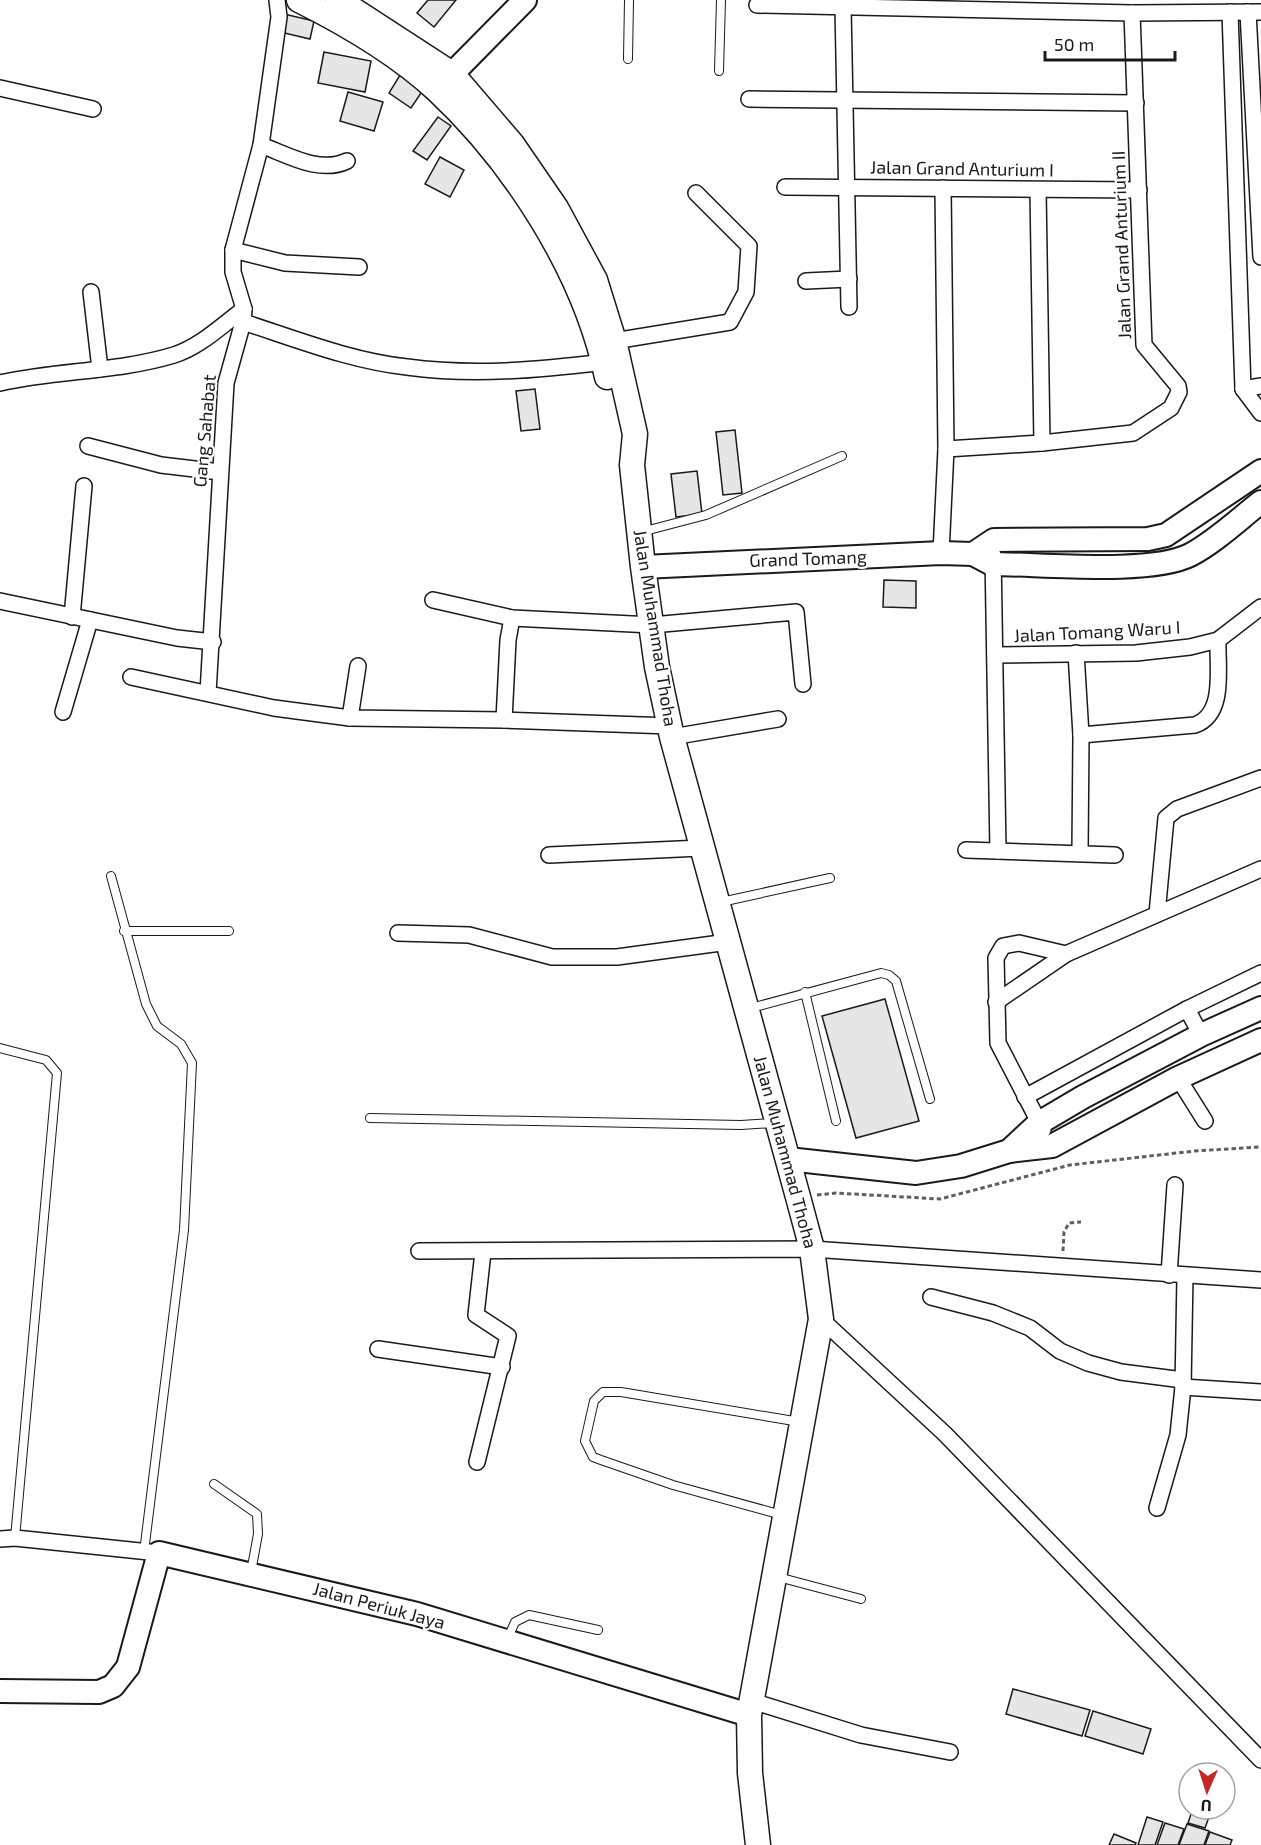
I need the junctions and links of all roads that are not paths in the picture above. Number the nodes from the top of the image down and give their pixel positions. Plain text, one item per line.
1 (277, 0) edge
2 (299, 0) edge
3 (525, 0) edge
4 (629, 0) edge
5 (721, 0) edge
6 (757, 5) dead end
7 (843, 7) junction
8 (350, 8) edge
9 (1230, 12) junction
10 (1255, 12) edge
11 (1132, 13) junction
12 (628, 59) dead end
13 (719, 71) dead end
14 (452, 74) junction
15 (0, 88) edge
16 (749, 99) dead end
17 (845, 99) junction
18 (1136, 103) junction
19 (93, 109) dead end
20 (261, 144) junction
21 (505, 149) junction
22 (347, 161) dead end
23 (1256, 167) junction
24 (1236, 168) junction
25 (785, 187) dead end
26 (847, 187) junction
27 (943, 188) junction
28 (1038, 190) junction
29 (1139, 190) junction
30 (696, 193) dead end
31 (233, 250) junction
32 (1261, 257) edge
33 (359, 267) dead end
34 (849, 279) junction
35 (806, 281) dead end
36 (92, 292) dead end
37 (849, 307) dead end
38 (244, 315) junction
39 (609, 352) junction
40 (100, 369) junction
41 (0, 383) edge
42 (1261, 386) edge
43 (1243, 388) junction
44 (1261, 413) edge
45 (1042, 443) junction
46 (88, 446) dead end
47 (946, 449) junction
48 (842, 456) dead end
49 (1261, 471) edge
50 (220, 472) junction
51 (84, 486) dead end
52 (1261, 502) edge
53 (639, 532) junction
54 (941, 554) junction
55 (983, 559) junction
56 (643, 567) junction
57 (433, 600) dead end
58 (0, 601) edge
59 (1261, 607) edge
60 (72, 616) junction
61 (512, 618) junction
62 (90, 620) junction
63 (652, 625) junction
64 (1218, 640) junction
65 (213, 642) junction
66 (1076, 653) junction
67 (994, 656) junction
68 (358, 666) dead end
69 (131, 677) dead end
70 (803, 684) dead end
71 (208, 693) junction
72 (63, 711) dead end
73 (350, 718) junction
74 (778, 718) dead end
75 (504, 720) junction
76 (671, 731) junction
77 (1081, 735) junction
78 (1261, 778) edge
79 (701, 848) junction
80 (966, 850) dead end
81 (998, 851) junction
82 (1080, 853) junction
83 (549, 855) dead end
84 (1115, 855) dead end
85 (1261, 868) edge
86 (111, 876) dead end
87 (830, 878) dead end
88 (717, 904) junction
89 (1157, 914) junction
90 (124, 930) junction
91 (229, 932) dead end
92 (398, 933) dead end
93 (728, 942) junction
94 (1066, 954) junction
95 (1261, 973) edge
96 (805, 992) junction
97 (996, 1002) junction
98 (1261, 1008) edge
99 (746, 1009) junction
100 (1187, 1009) junction
101 (1201, 1035) junction
102 (1261, 1040) edge
103 (0, 1048) edge
104 (1178, 1078) junction
105 (1026, 1097) junction
106 (930, 1099) dead end
107 (370, 1118) dead end
108 (836, 1121) dead end
109 (1205, 1121) dead end
110 (778, 1122) junction
111 (1039, 1123) junction
112 (1052, 1146) junction
113 (1009, 1151) junction
114 (788, 1159) junction
115 (1175, 1185) dead end
116 (812, 1249) junction
117 (419, 1251) dead end
118 (483, 1252) junction
119 (1169, 1275) junction
120 (1185, 1276) junction
121 (1261, 1280) edge
122 (931, 1297) dead end
123 (821, 1319) junction
124 (378, 1349) dead end
125 (502, 1367) junction
126 (1183, 1384) junction
127 (1261, 1392) edge
128 (801, 1422) junction
129 (477, 1462) dead end
130 (214, 1484) dead end
131 (1157, 1508) dead end
132 (785, 1515) junction
133 (8, 1538) edge
134 (152, 1552) junction
135 (251, 1573) junction
136 (774, 1575) junction
137 (861, 1599) dead end
138 (598, 1630) dead end
139 (507, 1641) junction
140 (0, 1691) edge
141 (750, 1708) junction
142 (950, 1752) dead end
143 (1261, 1760) edge
144 (758, 1845) edge

1 - 20 street
2 - 8 main road, Jalan Muhammad Thoha
3 - 14 street
4 - 12 lane
5 - 13 lane
6 - 7 street
7 - 11 street
7 - 17 street
8 - 14 main road, Jalan Muhammad Thoha
8 - 21 main road, Jalan Muhammad Thoha
9 - 10 street
9 - 11 street
9 - 24 street
10 - 23 street
11 - 18 street, Jalan Grand Anturium II
14 - 21 main road, Jalan Muhammad Thoha
15 - 19 street
16 - 17 street
17 - 18 street
17 - 26 street
18 - 29 street, Jalan Grand Anturium II
20 - 22 street
20 - 31 street
21 - 39 main road, Jalan Muhammad Thoha
23 - 24 street
23 - 32 street
24 - 43 street
25 - 26 street, Jalan Grand Anturium I
26 - 27 street, Jalan Grand Anturium I
26 - 34 street
27 - 28 street, Jalan Grand Anturium I
27 - 47 street
28 - 29 street, Jalan Grand Anturium I
28 - 45 street
29 - 45 street, Jalan Grand Anturium II
30 - 39 street
31 - 33 street
31 - 38 street
34 - 35 street
34 - 37 street
36 - 40 street
38 - 39 street
38 - 40 street
38 - 50 street, Gang Sahabat
39 - 53 main road, Jalan Muhammad Thoha
40 - 41 street
42 - 43 street
43 - 44 street
45 - 47 street, Jalan Grand Anturium II
46 - 50 street
47 - 54 street
48 - 53 lane
49 - 55 street
50 - 65 street, Gang Sahabat
51 - 60 street
52 - 55 street, Grand Tomang
53 - 56 main road, Jalan Muhammad Thoha
54 - 55 street, Grand Tomang
54 - 56 street, Grand Tomang
55 - 67 street
56 - 63 main road, Jalan Muhammad Thoha
57 - 61 street
58 - 60 street
59 - 64 street, Jalan Tomang Waru I
60 - 62 street
61 - 63 street
61 - 75 street
62 - 65 street
62 - 72 street
63 - 70 street
63 - 76 main road, Jalan Muhammad Thoha
64 - 66 street, Jalan Tomang Waru I
64 - 77 street
65 - 71 street, Gang Sahabat
66 - 67 street, Jalan Tomang Waru I
66 - 77 street
67 - 81 street
68 - 73 street
69 - 71 street
71 - 73 street
73 - 75 street
74 - 76 street
75 - 76 street
76 - 79 main road, Jalan Muhammad Thoha
77 - 82 street
78 - 89 street
79 - 83 street
79 - 88 main road, Jalan Muhammad Thoha
80 - 81 street
81 - 82 street
82 - 84 street
85 - 89 street
86 - 90 lane
87 - 88 lane
88 - 93 main road, Jalan Muhammad Thoha
89 - 94 street
90 - 91 lane
90 - 134 lane
92 - 93 street
93 - 99 main road, Jalan Muhammad Thoha
94 - 97 street
94 - 97 street
95 - 100 street
96 - 99 lane
96 - 106 lane
96 - 108 lane
97 - 105 street
98 - 101 street
99 - 110 main road, Jalan Muhammad Thoha
100 - 101 street
100 - 105 street
101 - 111 street
102 - 104 street
103 - 133 lane
104 - 109 street
104 - 112 street
105 - 111 street
107 - 110 lane
110 - 114 main road, Jalan Muhammad Thoha
111 - 112 street
111 - 113 street
112 - 113 street
113 - 114 street
114 - 116 main road, Jalan Muhammad Thoha
115 - 119 street
116 - 118 street
116 - 119 street
116 - 123 main road, Jalan Muhammad Thoha
117 - 118 street
118 - 125 street
119 - 120 street
120 - 121 street
120 - 126 street
122 - 126 street
123 - 128 main road, Jalan Muhammad Thoha
123 - 143 street
124 - 125 street
125 - 129 street
126 - 127 street
126 - 131 street
128 - 132 main road, Jalan Muhammad Thoha
128 - 132 lane
130 - 135 lane
132 - 136 main road, Jalan Muhammad Thoha
133 - 134 street, Jalan Periuk Jaya
134 - 135 street, Jalan Periuk Jaya
134 - 140 street
135 - 139 street, Jalan Periuk Jaya
136 - 137 lane
136 - 141 main road, Jalan Muhammad Thoha
138 - 139 lane
139 - 141 street, Jalan Periuk Jaya
141 - 142 street
141 - 144 main road, Jalan Muhammad Thoha

